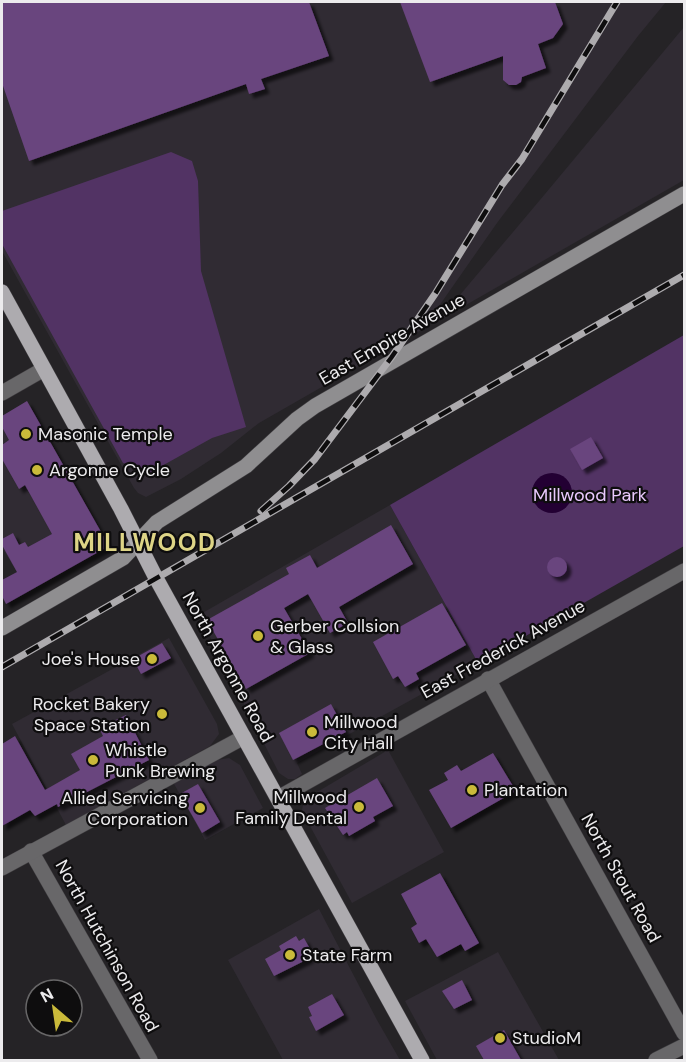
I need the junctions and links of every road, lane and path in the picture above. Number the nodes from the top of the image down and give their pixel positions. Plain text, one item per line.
1 (684, 194) edge
2 (2, 292) edge
3 (45, 369) junction
4 (2, 393) edge
5 (138, 543) junction
6 (684, 571) edge
7 (2, 628) edge
8 (488, 679) junction
9 (244, 736) junction
10 (278, 798) junction
11 (31, 851) junction
12 (2, 868) edge
13 (684, 1033) edge
14 (684, 1046) edge
15 (150, 1060) edge
16 (422, 1060) edge
17 (656, 1060) edge

1 - 5 street, East Empire Avenue
2 - 3 main road, North Argonne Road
3 - 4 street
3 - 5 main road, North Argonne Road
5 - 7 street, East Empire Avenue
5 - 9 main road, North Argonne Road
6 - 8 street, East Frederick Avenue
8 - 10 street, East Frederick Avenue
8 - 13 street, North Stout Road
9 - 10 main road, North Argonne Road
9 - 11 street
10 - 16 main road, North Argonne Road
11 - 12 street
11 - 15 street, North Hutchinson Road
14 - 17 street

